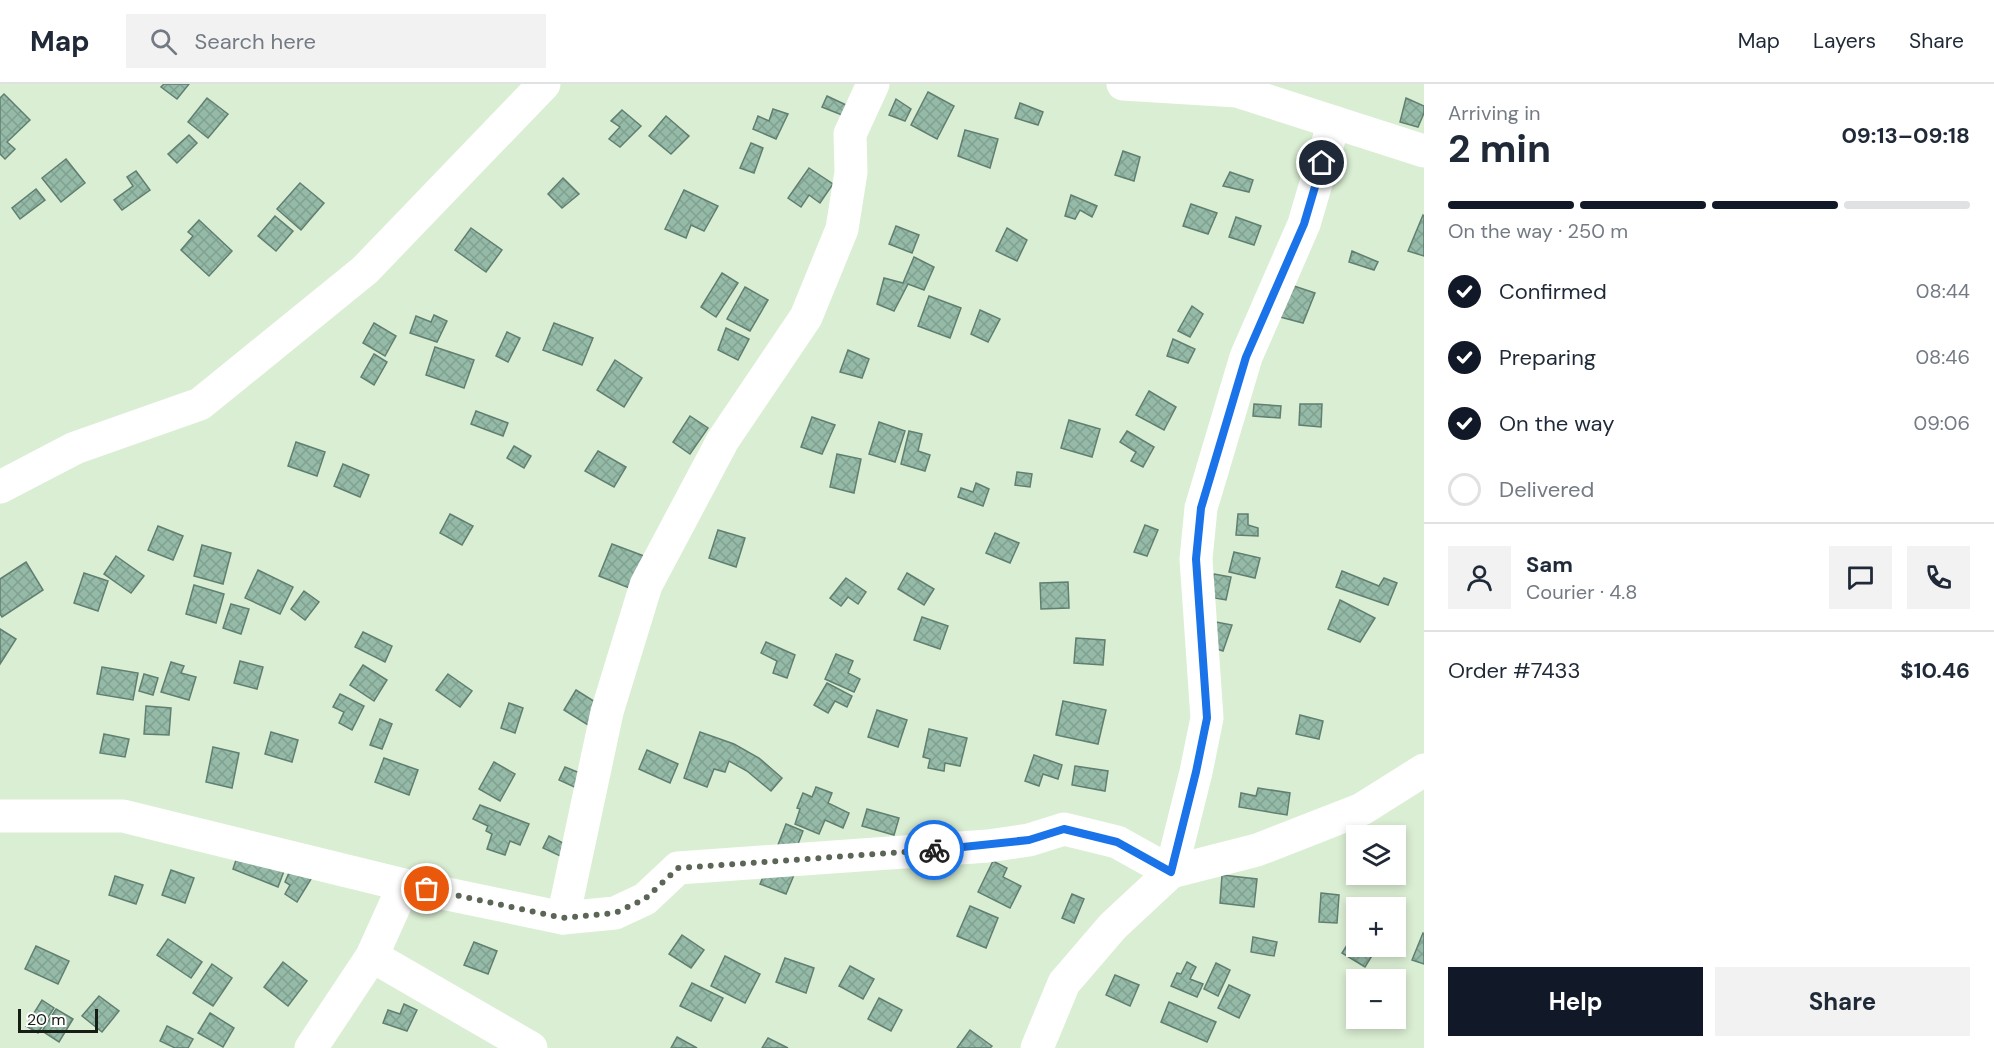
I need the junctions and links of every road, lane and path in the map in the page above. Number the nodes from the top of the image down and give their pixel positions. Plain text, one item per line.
1 (544, 84) edge
2 (873, 84) edge
3 (1123, 84) edge
4 (1334, 122) junction
5 (1424, 151) edge
6 (0, 487) edge
7 (1424, 770) edge
8 (2, 825) edge
9 (1171, 872) junction
10 (404, 885) junction
11 (563, 918) junction
12 (372, 956) junction
13 (311, 1048) edge
14 (531, 1048) edge
15 (1037, 1048) edge

1 - 6 street
2 - 11 street
3 - 4 street
4 - 5 street
4 - 9 street
7 - 9 street
8 - 10 street
9 - 11 street
9 - 15 street
10 - 11 street
10 - 12 street
12 - 13 street
12 - 14 street

